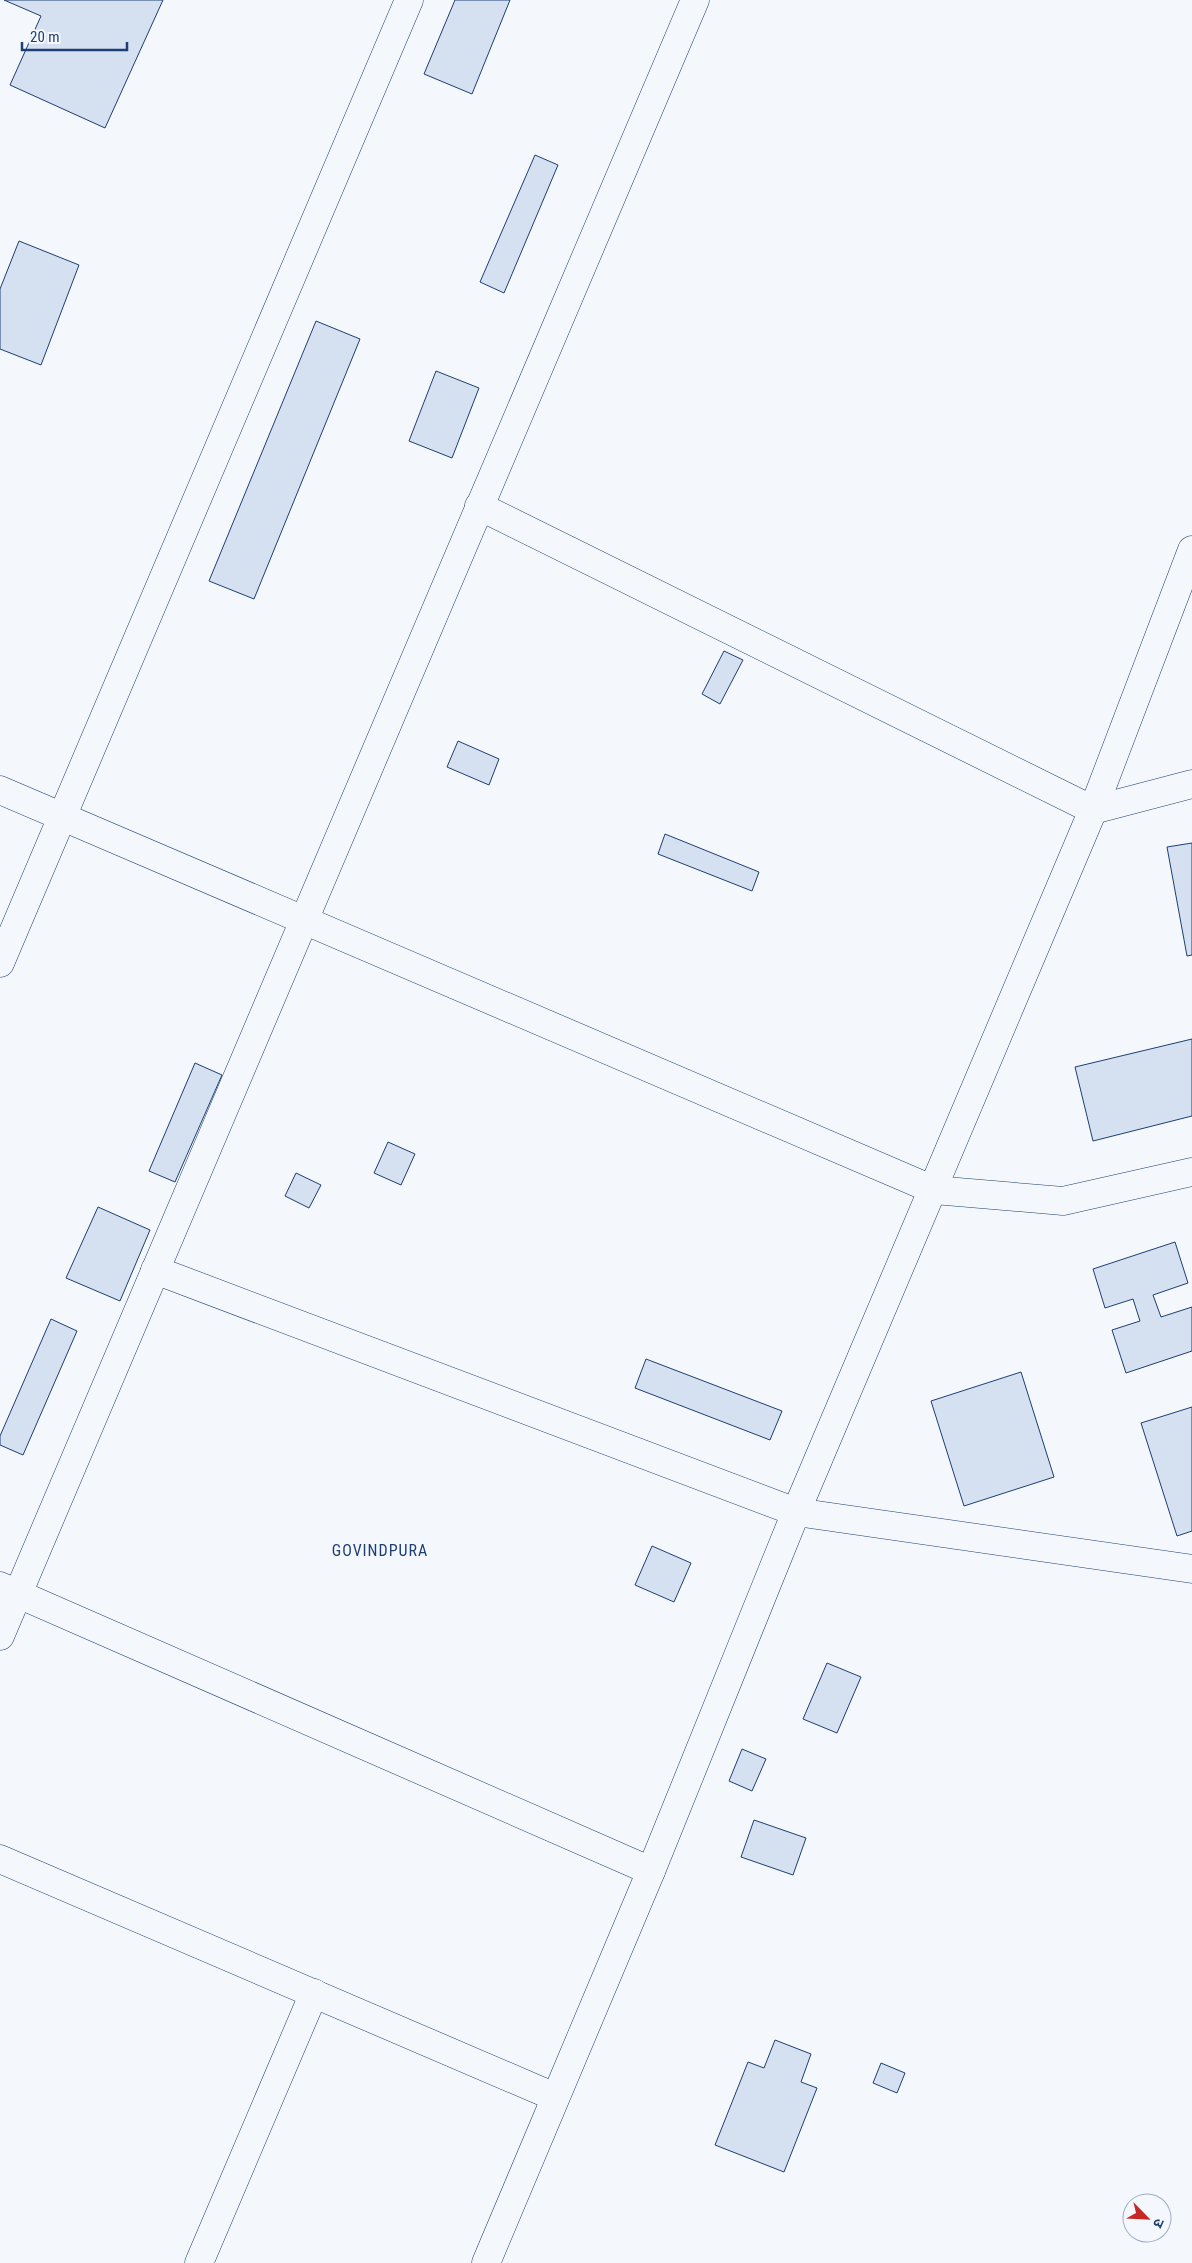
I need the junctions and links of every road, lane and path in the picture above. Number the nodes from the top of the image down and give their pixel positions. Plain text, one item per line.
1 (409, 0) edge
2 (695, 0) edge
3 (479, 506) junction
4 (1192, 550) edge
5 (1192, 784) edge
6 (0, 790) edge
7 (1093, 810) junction
8 (62, 817) junction
9 (303, 920) junction
10 (0, 963) edge
11 (1192, 1172) edge
12 (934, 1190) junction
13 (155, 1270) junction
14 (796, 1512) junction
15 (1192, 1569) edge
16 (9, 1590) edge
17 (0, 1636) edge
18 (0, 1859) edge
19 (651, 1871) junction
20 (314, 1993) junction
21 (555, 2097) junction
22 (199, 2263) edge
23 (486, 2263) edge

1 - 8 street
2 - 3 street
3 - 7 street
3 - 9 street
4 - 7 street
5 - 7 street
6 - 8 street
7 - 12 street
8 - 9 street
8 - 10 street
9 - 12 street
9 - 13 street
11 - 12 street
12 - 14 street
13 - 14 street
13 - 16 street
14 - 15 street
14 - 19 street
16 - 17 street
16 - 19 street
18 - 20 street
19 - 21 street
20 - 21 street
20 - 22 street
21 - 23 street

